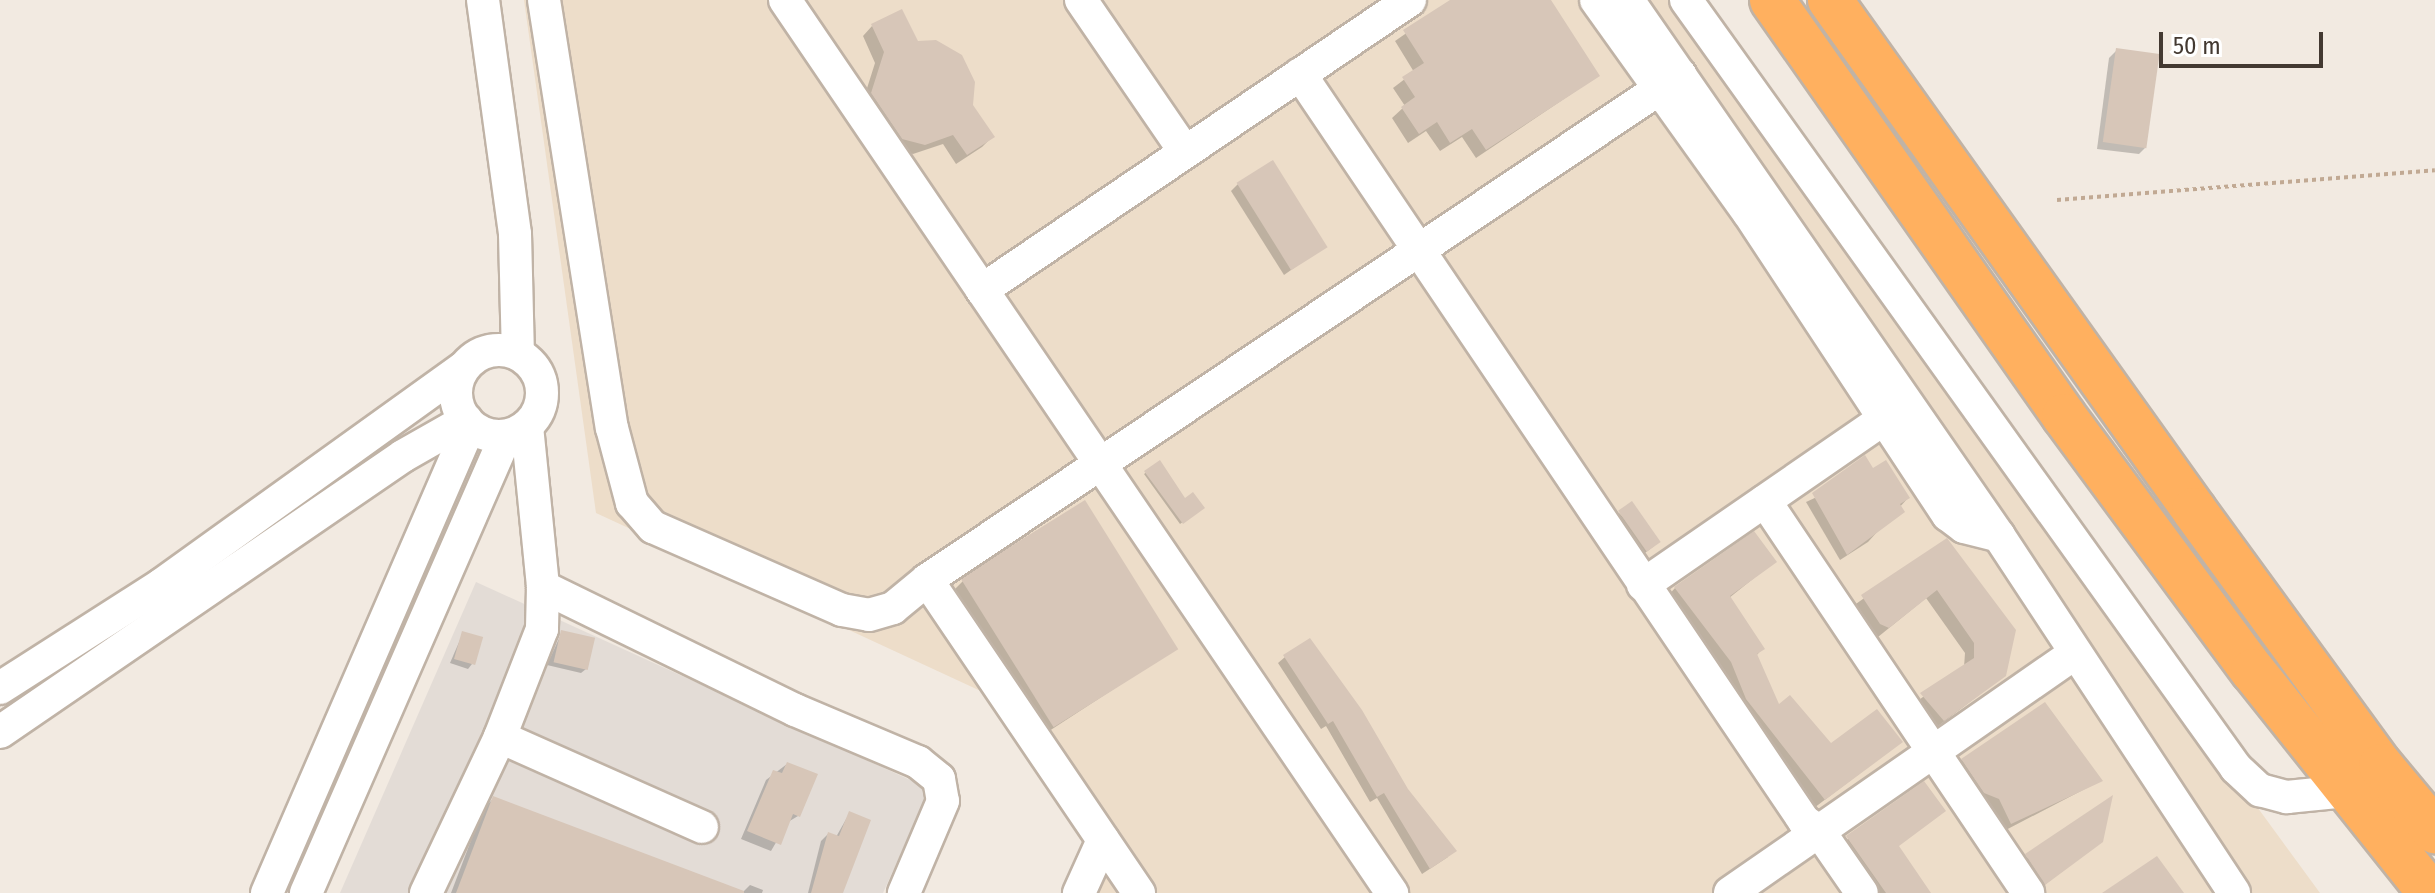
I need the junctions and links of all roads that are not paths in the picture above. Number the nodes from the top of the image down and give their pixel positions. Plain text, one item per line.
1 (483, 0) edge
2 (544, 0) edge
3 (785, 0) edge
4 (1081, 0) edge
5 (1410, 0) edge
6 (1596, 0) edge
7 (1628, 0) edge
8 (1686, 0) edge
9 (1772, 0) edge
10 (1830, 0) edge
11 (1300, 74) junction
12 (1670, 81) junction
13 (1185, 152) junction
14 (1420, 249) junction
15 (982, 290) junction
16 (518, 354) junction
17 (463, 368) junction
18 (1884, 419) junction
19 (468, 423) junction
20 (517, 431) junction
21 (1100, 464) junction
22 (1765, 501) junction
23 (1999, 536) junction
24 (927, 580) junction
25 (1643, 585) junction
26 (543, 587) junction
27 (2074, 654) junction
28 (0, 688) edge
29 (0, 732) edge
30 (500, 737) junction
31 (1933, 752) junction
32 (2347, 791) junction
33 (702, 827) dead end
34 (1819, 831) junction
35 (2435, 831) edge
36 (1103, 840) junction
37 (267, 893) edge
38 (306, 893) edge
39 (426, 893) edge
40 (904, 893) edge
41 (1079, 893) edge
42 (1139, 893) edge
43 (1392, 893) edge
44 (1730, 893) edge
45 (1862, 893) edge
46 (2028, 893) edge
47 (2234, 893) edge
48 (2430, 893) edge

1 - 16 street
2 - 24 street
3 - 15 street
4 - 13 street
5 - 11 street
6 - 12 street
7 - 12 street
8 - 32 street
9 - 32 highway
10 - 35 highway
11 - 13 street
11 - 14 street
12 - 14 street
12 - 18 street
12 - 23 street
13 - 15 street
14 - 21 street
14 - 25 street
15 - 21 street
16 - 17 street
16 - 20 street
17 - 19 street
17 - 28 street
18 - 22 street
18 - 23 street
19 - 20 street
19 - 29 street
19 - 37 street
20 - 26 street
20 - 38 street
21 - 24 street
21 - 43 street
22 - 25 street
22 - 31 street
23 - 27 street
24 - 36 street
25 - 34 street
26 - 30 street
26 - 40 street
27 - 31 street
27 - 47 street
30 - 33 street
30 - 39 street
31 - 34 street
31 - 46 street
32 - 48 highway
34 - 44 street
34 - 45 street
36 - 41 street
36 - 42 street

